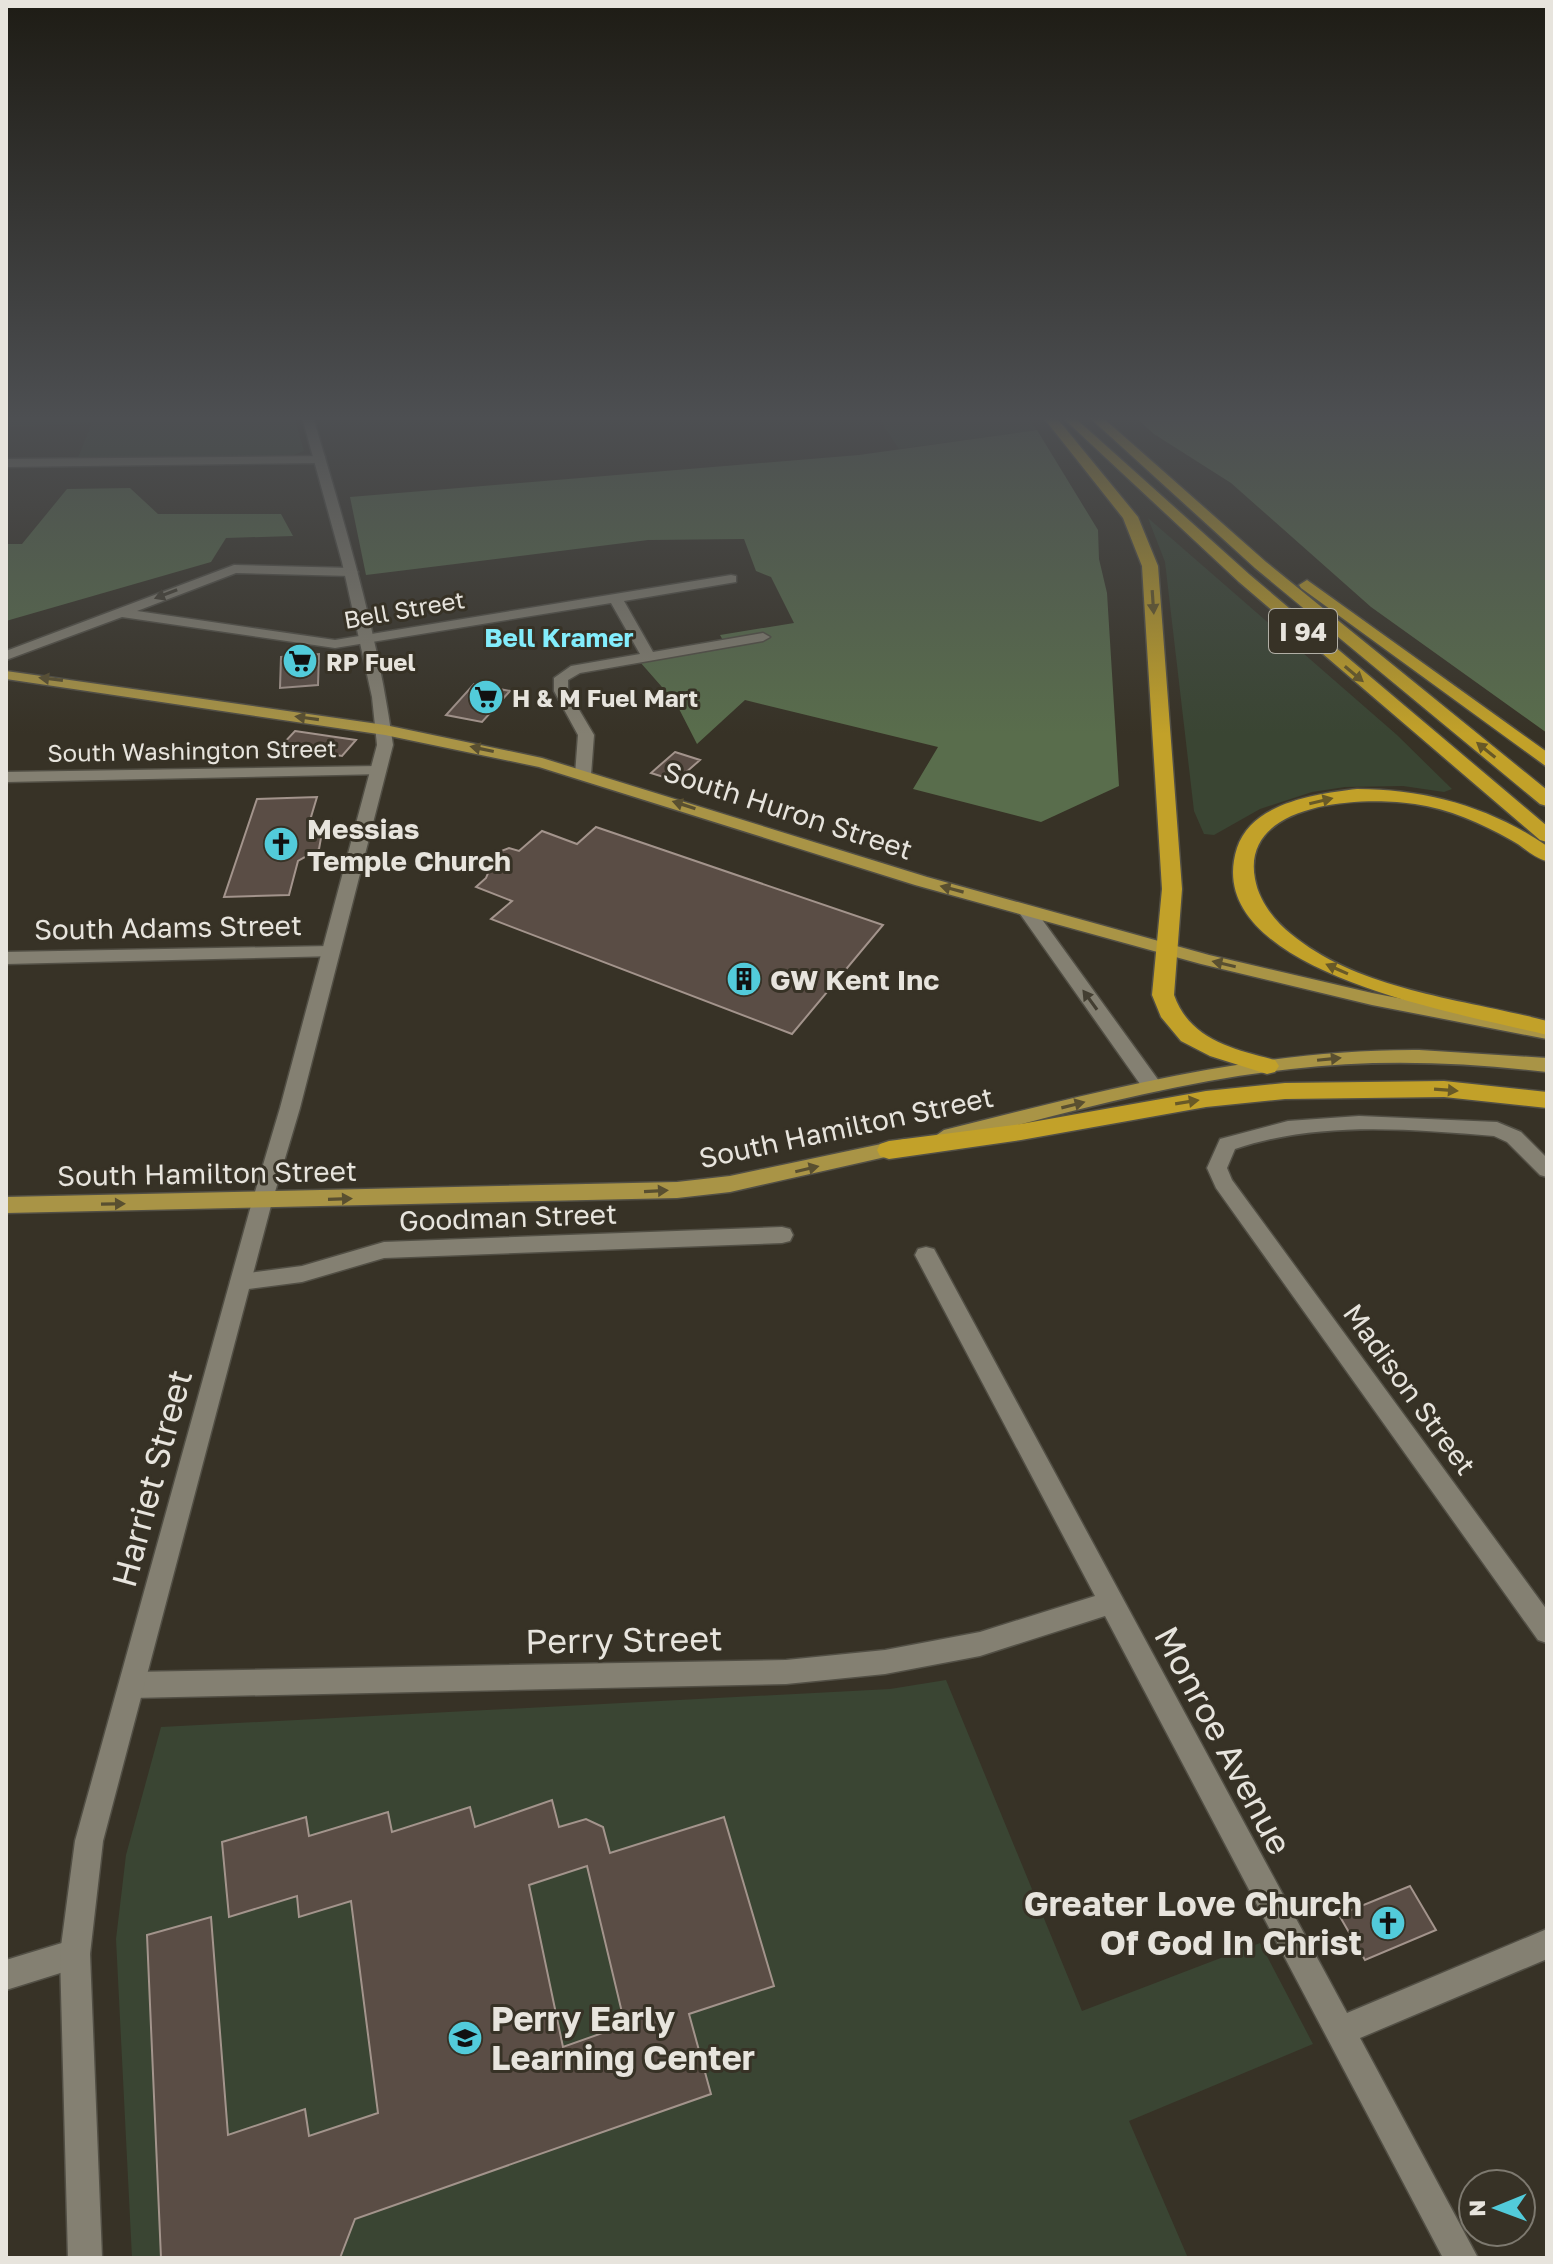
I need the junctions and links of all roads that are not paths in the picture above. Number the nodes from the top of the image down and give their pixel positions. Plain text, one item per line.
1 (338, 523) edge
2 (1132, 523) edge
3 (1179, 523) edge
4 (1211, 523) edge
5 (1228, 523) edge
6 (351, 572) junction
7 (731, 579) dead end
8 (615, 597) junction
9 (118, 612) junction
10 (763, 637) dead end
11 (367, 638) junction
12 (6, 656) edge
13 (648, 656) junction
14 (6, 675) edge
15 (385, 730) junction
16 (1547, 761) edge
17 (378, 771) junction
18 (583, 775) junction
19 (6, 777) edge
20 (1547, 800) edge
21 (1547, 836) edge
22 (1547, 855) edge
23 (1027, 911) junction
24 (1168, 949) junction
25 (330, 952) junction
26 (6, 958) edge
27 (1547, 1030) edge
28 (1547, 1065) edge
29 (1267, 1066) junction
30 (1152, 1086) junction
31 (1547, 1100) edge
32 (889, 1150) junction
33 (1547, 1170) edge
34 (262, 1202) junction
35 (6, 1205) edge
36 (782, 1235) dead end
37 (926, 1255) dead end
38 (241, 1282) junction
39 (1110, 1603) junction
40 (1547, 1631) edge
41 (132, 1685) junction
42 (1547, 1944) edge
43 (75, 1954) junction
44 (6, 1975) edge
45 (1340, 2031) junction
46 (85, 2258) edge
47 (1461, 2258) edge

1 - 6 street
2 -> 24 highway
3 -> 21 highway, I 94
20 -> 4 highway, I 94
5 - 16 highway
6 -> 9 street
6 - 11 street
7 - 8 street, Bell Street
8 - 11 street, Bell Street
8 - 13 street
9 - 11 street, Bell Street
9 - 12 street
10 - 13 street
11 - 15 street
13 - 18 street
15 -> 14 main road, South Huron Street
15 - 17 street, Harriet Street
18 -> 15 main road, South Huron Street
17 - 19 street, South Washington Street
17 - 25 street, Harriet Street
23 -> 18 main road, South Huron Street
27 -> 22 highway
23 - 24 main road, South Huron Street
30 -> 23 street
27 -> 24 main road, South Huron Street
24 - 29 highway
25 - 26 street, South Adams Street
25 - 34 street, Harriet Street
29 -> 28 main road, South Hamilton Street
29 - 30 main road, South Hamilton Street
32 -> 30 main road, South Hamilton Street
32 -> 31 highway
34 -> 32 main road, South Hamilton Street
33 - 40 street, Madison Street
35 -> 34 main road, South Hamilton Street
34 - 38 street, Harriet Street
36 - 38 street, Goodman Street
37 - 39 street, Monroe Avenue
38 - 41 street, Harriet Street
39 - 41 street, Perry Street
39 - 45 street, Monroe Avenue
41 - 43 street, Harriet Street
42 - 45 street
43 - 44 street
43 - 46 street, Harriet Street
45 - 47 street, Monroe Avenue

